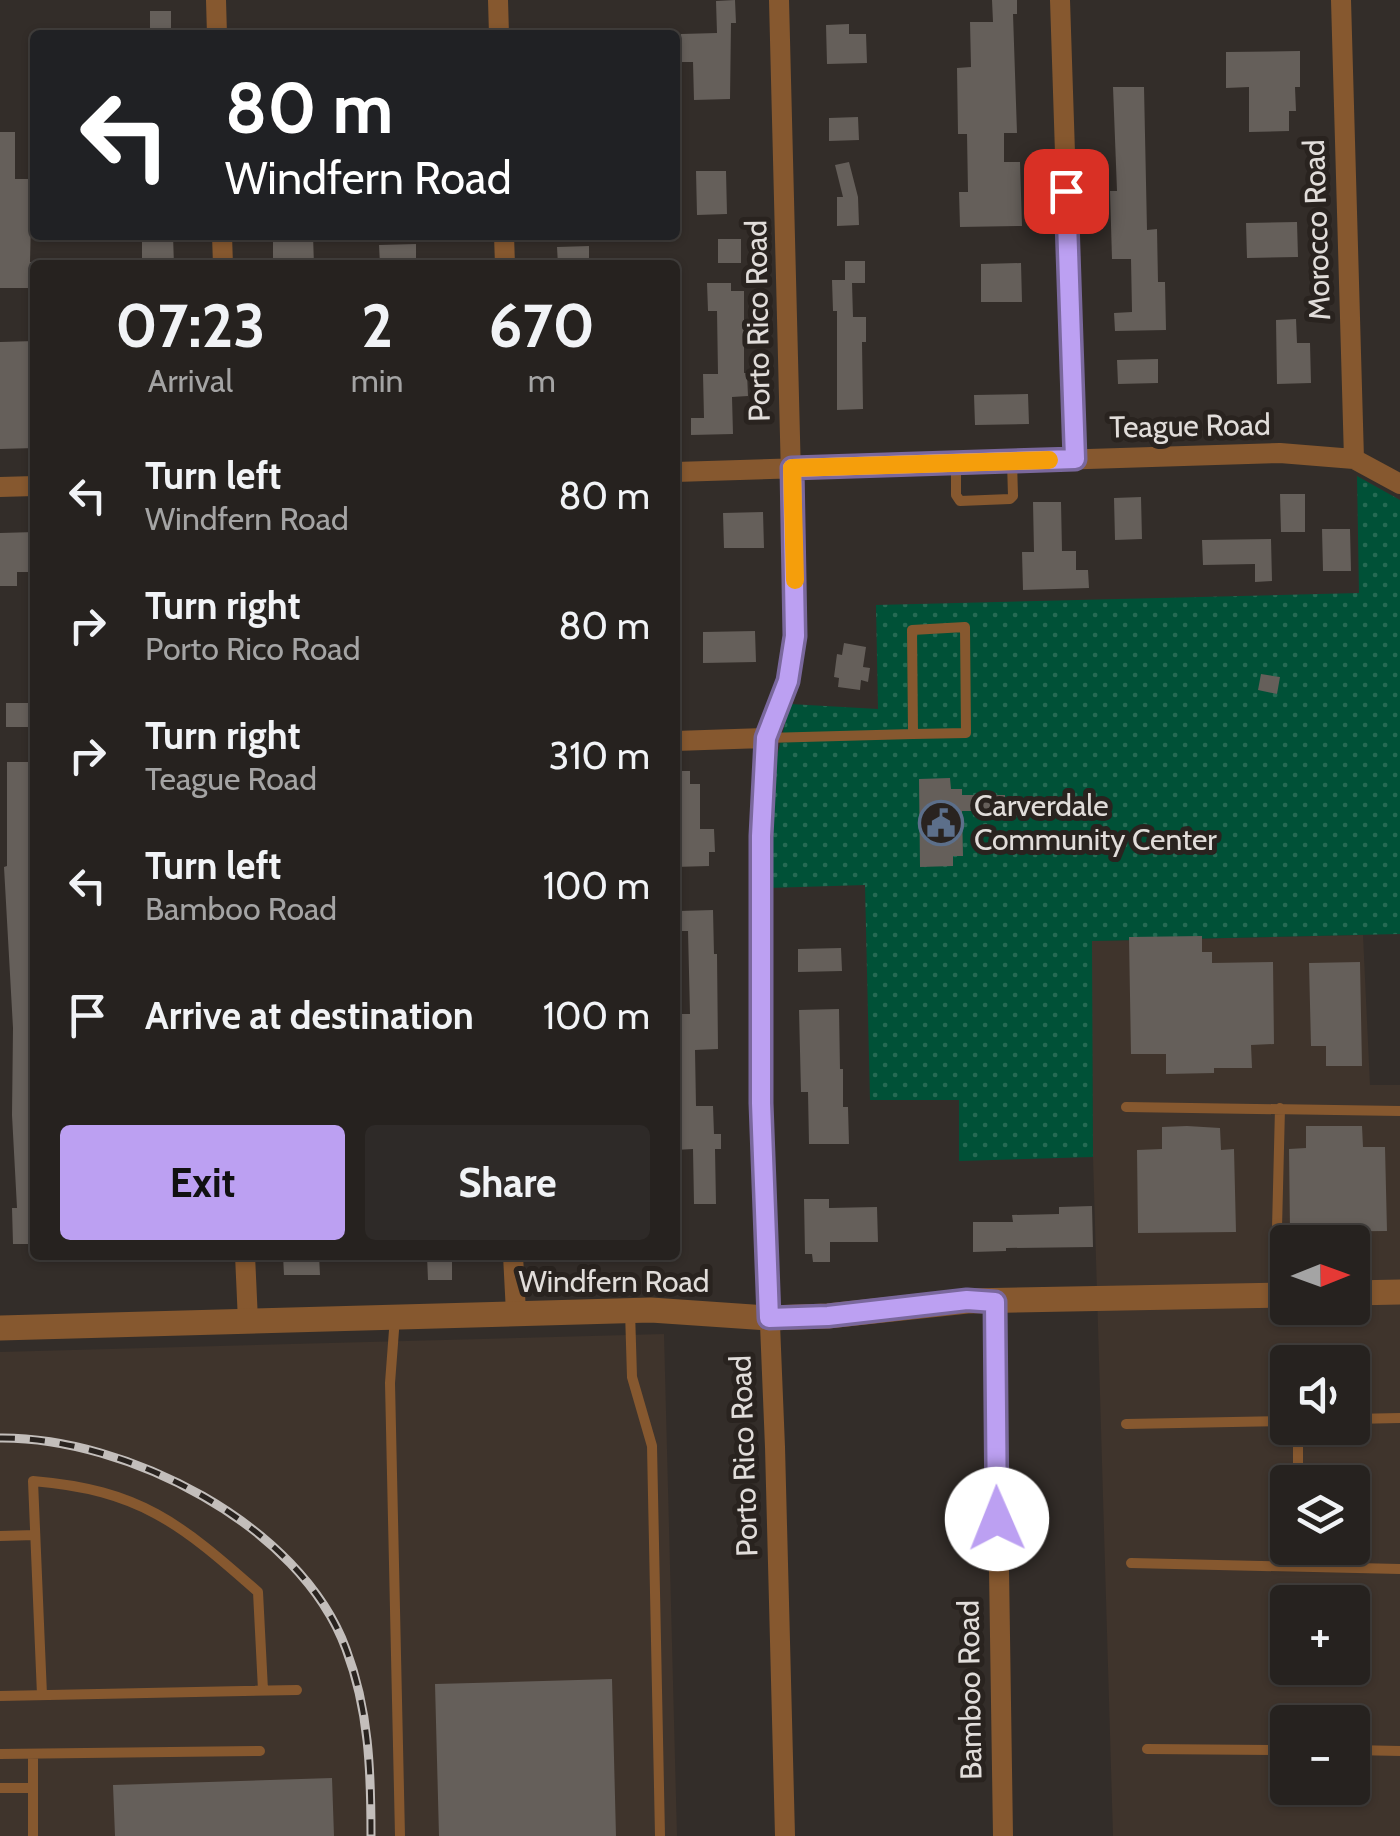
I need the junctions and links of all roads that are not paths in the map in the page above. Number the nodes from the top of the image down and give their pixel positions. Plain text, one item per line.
1 (216, 0) edge
2 (498, 0) edge
3 (779, 0) edge
4 (1060, 0) edge
5 (1341, 0) edge
6 (217, 30) edge
7 (498, 30) edge
8 (1354, 458) junction
9 (1075, 459) junction
10 (1012, 461) junction
11 (956, 463) junction
12 (792, 468) junction
13 (680, 472) edge
14 (1400, 484) edge
15 (30, 486) edge
16 (0, 487) edge
17 (914, 734) junction
18 (766, 738) junction
19 (680, 741) edge
20 (1126, 1106) dead end
21 (1280, 1108) junction
22 (1400, 1111) edge
23 (1277, 1225) edge
24 (245, 1260) edge
25 (513, 1260) edge
26 (1400, 1292) edge
27 (1370, 1293) edge
28 (1270, 1295) edge
29 (995, 1302) junction
30 (630, 1310) junction
31 (516, 1314) junction
32 (395, 1317) junction
33 (769, 1318) junction
34 (248, 1321) junction
35 (0, 1328) edge
36 (1400, 1418) edge
37 (1370, 1419) edge
38 (1270, 1420) edge
39 (1126, 1424) dead end
40 (35, 1535) junction
41 (0, 1536) edge
42 (1132, 1563) dead end
43 (1298, 1566) joint
44 (1400, 1569) edge
45 (263, 1690) junction
46 (297, 1690) dead end
47 (42, 1695) junction
48 (0, 1696) edge
49 (1147, 1748) dead end
50 (1270, 1750) edge
51 (1370, 1750) edge
52 (260, 1751) dead end
53 (1400, 1751) edge
54 (0, 1754) edge
55 (33, 1754) junction
56 (0, 1788) edge
57 (32, 1788) junction
58 (32, 1836) edge
59 (400, 1836) edge
60 (660, 1836) edge
61 (785, 1836) edge
62 (1004, 1836) edge

1 - 6 street
2 - 7 street
3 - 12 street, Porto Rico Road
4 - 9 street
5 - 8 street, Morocco Road
8 - 9 street, Teague Road
8 - 14 street, Teague Road
9 - 10 street, Teague Road
10 - 11 street, Teague Road
10 - 11 lane
11 - 12 street, Teague Road
12 - 13 street, Teague Road
12 - 18 street, Porto Rico Road
15 - 16 street
17 - 17 lane
17 - 18 lane
18 - 19 street
18 - 33 street, Porto Rico Road
20 - 21 lane
21 - 22 lane
21 - 23 lane
24 - 34 street
25 - 31 street
26 - 27 street
28 - 29 street, Windfern Road
29 - 33 street, Windfern Road
29 - 62 street, Bamboo Road
30 - 31 street, Windfern Road
30 - 33 street, Windfern Road
30 - 60 lane
31 - 32 street, Windfern Road
32 - 34 street, Windfern Road
32 - 59 lane
33 - 61 street, Porto Rico Road
34 - 35 street, Windfern Road
36 - 37 lane
38 - 39 lane
40 - 41 lane
40 - 45 lane
40 - 47 lane
42 - 43 lane
43 - 44 lane
45 - 46 lane
45 - 47 lane
47 - 48 lane
49 - 50 lane
51 - 53 lane
52 - 55 lane
54 - 55 lane
55 - 57 lane
56 - 57 lane
57 - 58 lane

